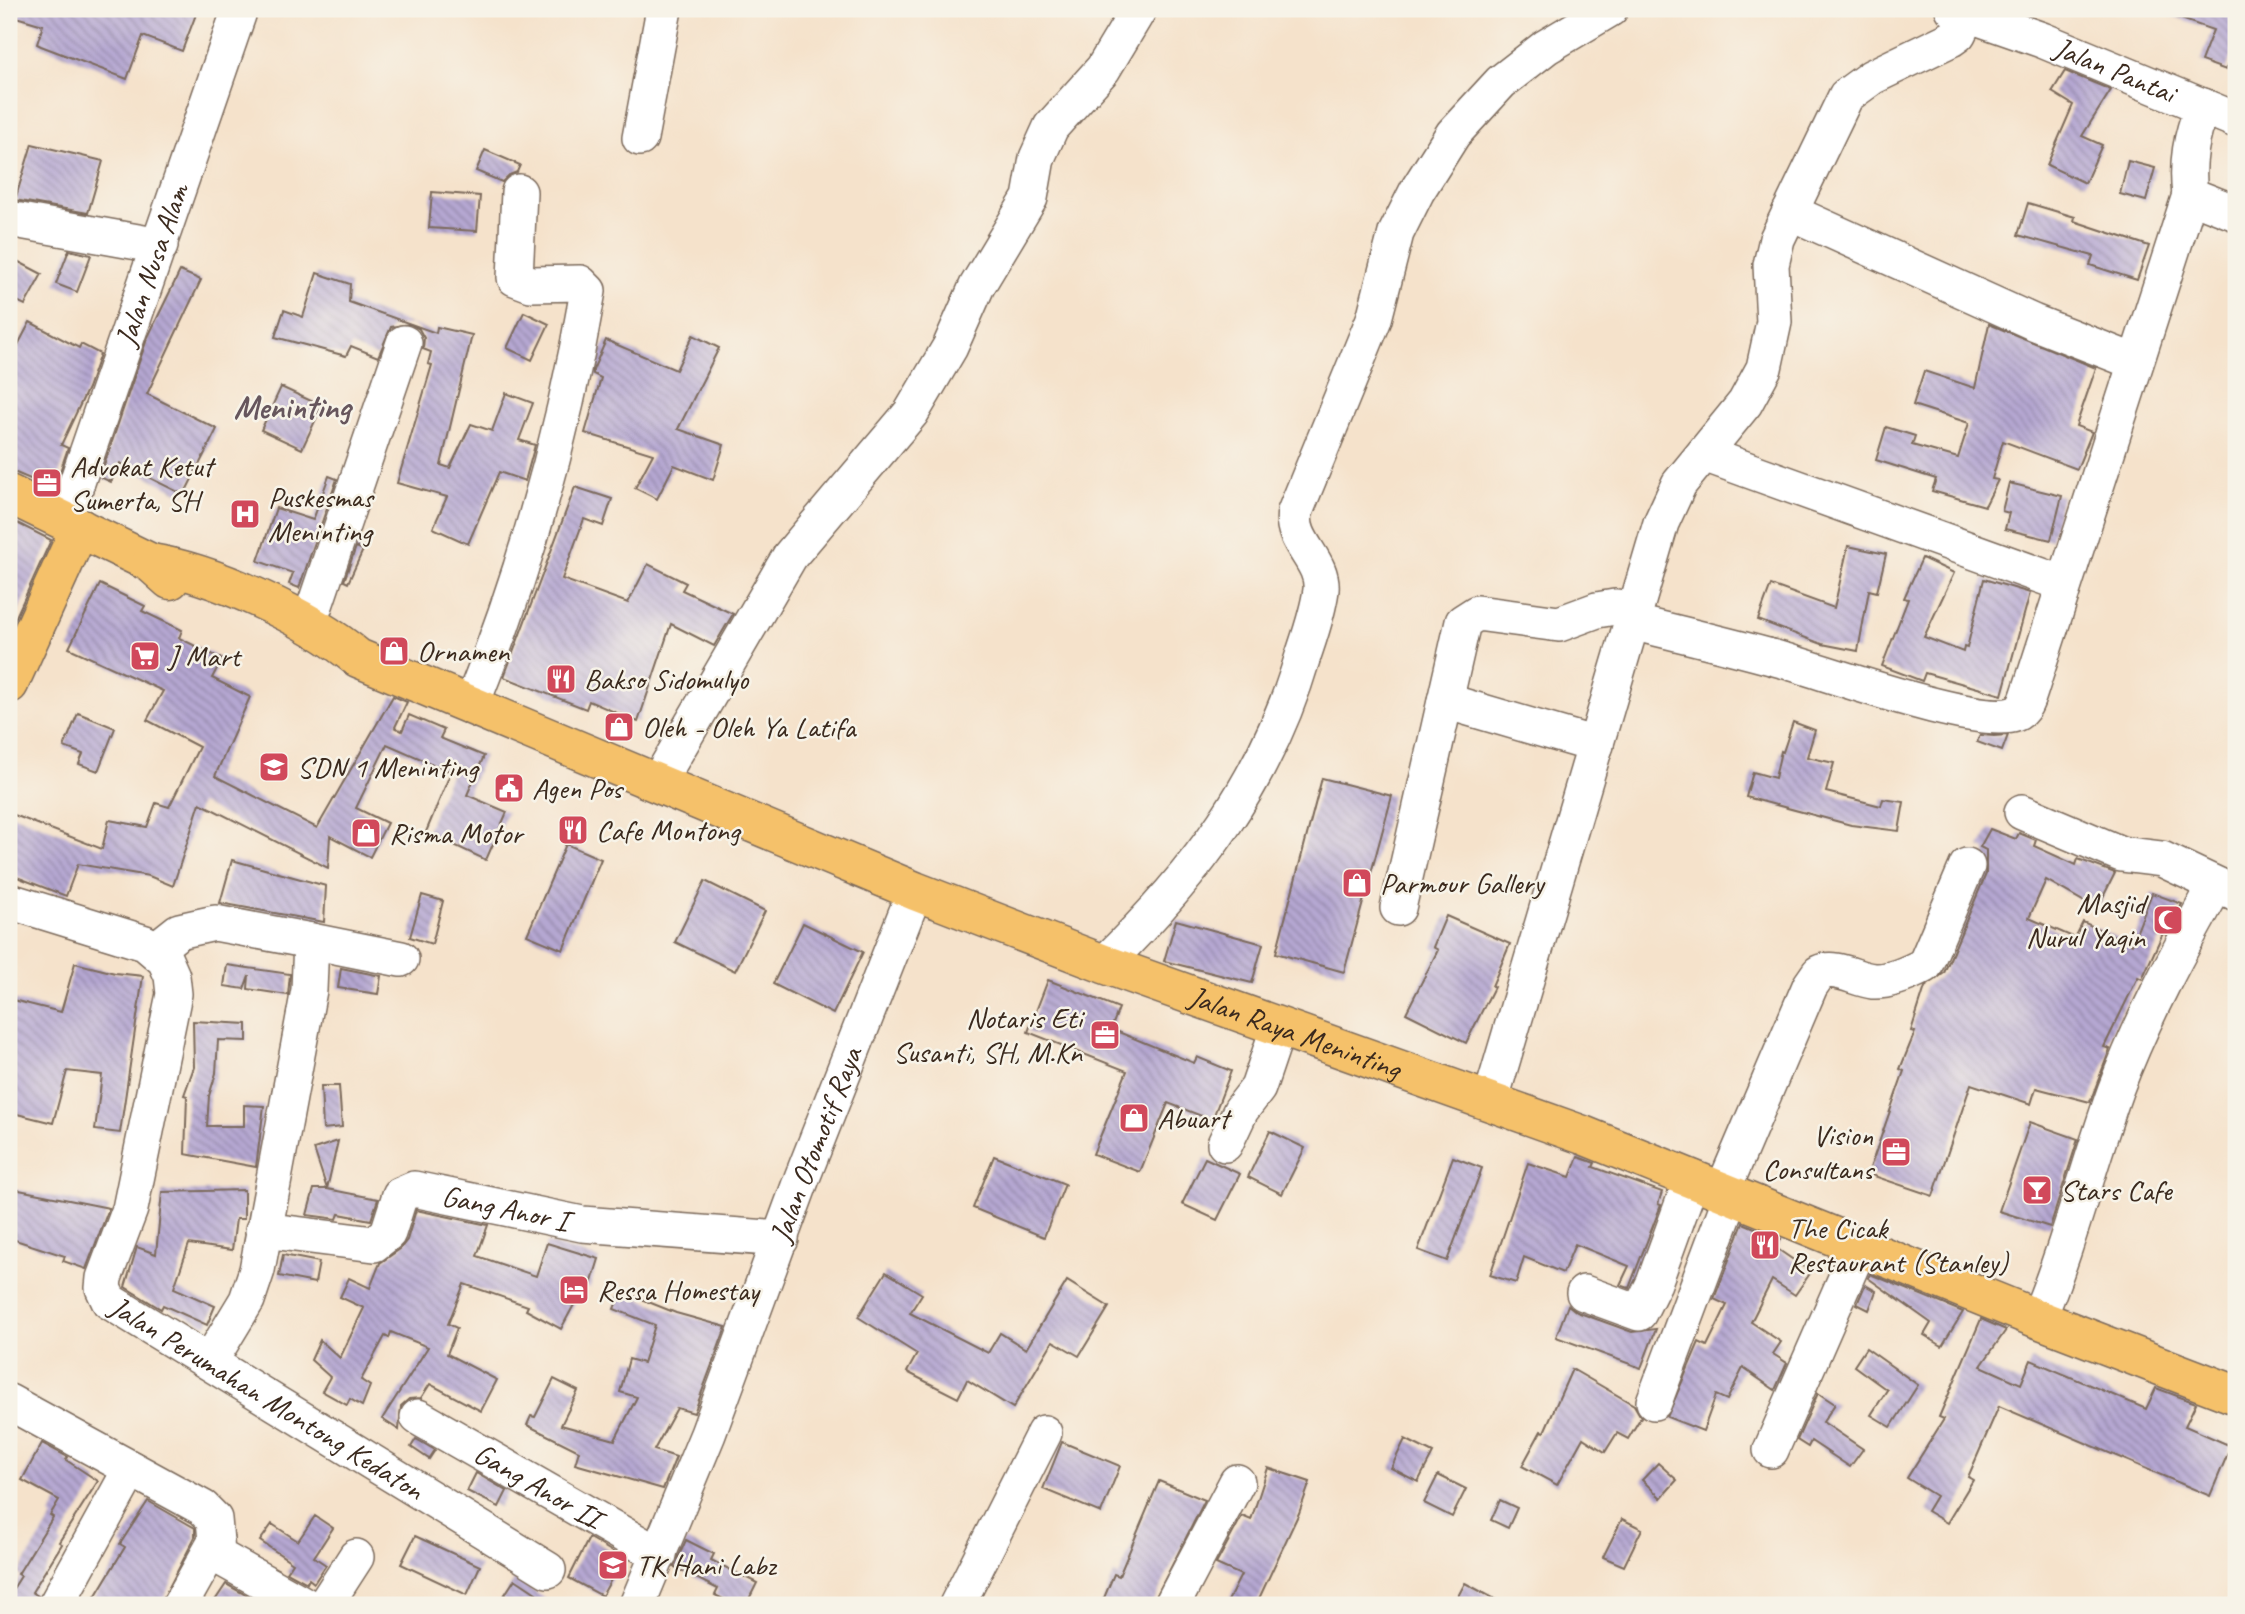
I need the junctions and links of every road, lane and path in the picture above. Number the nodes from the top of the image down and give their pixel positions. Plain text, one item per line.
1 (240, 9) edge
2 (664, 9) edge
3 (1139, 9) edge
4 (1610, 9) edge
5 (1960, 11) edge
6 (2203, 106) junction
7 (2236, 120) edge
8 (640, 138) dead end
9 (519, 192) dead end
10 (2190, 195) junction
11 (1790, 212) junction
12 (2236, 213) edge
13 (9, 219) edge
14 (160, 246) junction
15 (404, 342) dead end
16 (2135, 362) junction
17 (1704, 454) junction
18 (9, 494) edge
19 (72, 524) junction
20 (151, 563) junction
21 (2064, 584) junction
22 (1633, 616) junction
23 (309, 623) junction
24 (358, 658) junction
25 (9, 684) edge
26 (1445, 701) junction
27 (471, 706) junction
28 (1596, 745) junction
29 (657, 783) junction
30 (2022, 812) dead end
31 (1968, 866) dead end
32 (2226, 889) edge
33 (915, 891) junction
34 (9, 901) edge
35 (1398, 908) dead end
36 (311, 941) junction
37 (155, 950) junction
38 (401, 959) dead end
39 (1104, 964) junction
40 (1279, 1026) junction
41 (1490, 1102) junction
42 (1225, 1144) dead end
43 (1716, 1187) junction
44 (262, 1230) junction
45 (781, 1239) junction
46 (1860, 1246) junction
47 (1584, 1293) dead end
48 (2038, 1319) junction
49 (210, 1361) junction
50 (2236, 1395) edge
51 (9, 1402) edge
52 (1654, 1402) dead end
53 (418, 1416) dead end
54 (1044, 1433) dead end
55 (1771, 1450) dead end
56 (131, 1469) junction
57 (1237, 1482) dead end
58 (216, 1541) junction
59 (659, 1555) junction
60 (356, 1557) dead end
61 (548, 1570) dead end
62 (643, 1602) edge
63 (56, 1605) edge
64 (180, 1605) edge
65 (304, 1605) edge
66 (325, 1605) edge
67 (957, 1605) edge
68 (1172, 1605) edge

1 - 14 street, Jalan Nusa Alam
2 - 8 street
3 - 29 street
4 - 39 street
5 - 6 street, Jalan Pantai
5 - 11 street
6 - 7 street, Jalan Pantai
6 - 10 street
9 - 27 street
10 - 12 street
10 - 16 street
11 - 16 street
11 - 17 street
13 - 14 street
14 - 19 street, Jalan Nusa Alam
15 - 23 street
16 - 21 street
17 - 21 street
17 - 22 street
18 - 19 main road, Jalan Raya Meninting
19 - 20 main road, Jalan Raya Meninting
19 - 25 main road
20 - 23 main road, Jalan Raya Meninting
20 - 24 main road, Jalan Raya Meninting
21 - 22 street
22 - 26 street
22 - 28 street
23 - 24 main road, Jalan Raya Meninting
24 - 27 main road, Jalan Raya Meninting
26 - 28 street
26 - 35 street
27 - 29 main road, Jalan Raya Meninting
28 - 41 street
29 - 33 main road, Jalan Raya Meninting
30 - 32 street
31 - 43 street
32 - 48 street
33 - 39 main road, Jalan Raya Meninting
33 - 45 street, Jalan Otomotif Raya
34 - 37 street
36 - 37 street
36 - 38 street
36 - 44 street
37 - 49 street, Jalan Perumahan Montong Kedaton
39 - 40 main road, Jalan Raya Meninting
40 - 41 main road, Jalan Raya Meninting
40 - 42 street
41 - 43 main road, Jalan Raya Meninting
43 - 46 main road, Jalan Raya Meninting
43 - 47 street
43 - 52 street
44 - 45 street, Gang Anor I
44 - 49 street
45 - 59 street, Jalan Otomotif Raya
46 - 48 main road, Jalan Raya Meninting
46 - 55 street
48 - 50 main road, Jalan Raya Meninting
49 - 61 street, Jalan Perumahan Montong Kedaton
51 - 56 street
53 - 59 street, Gang Anor II
54 - 67 street
56 - 58 street
56 - 63 street
57 - 68 street
58 - 64 street
58 - 65 street
59 - 62 street, Jalan Otomotif Raya
60 - 66 street

